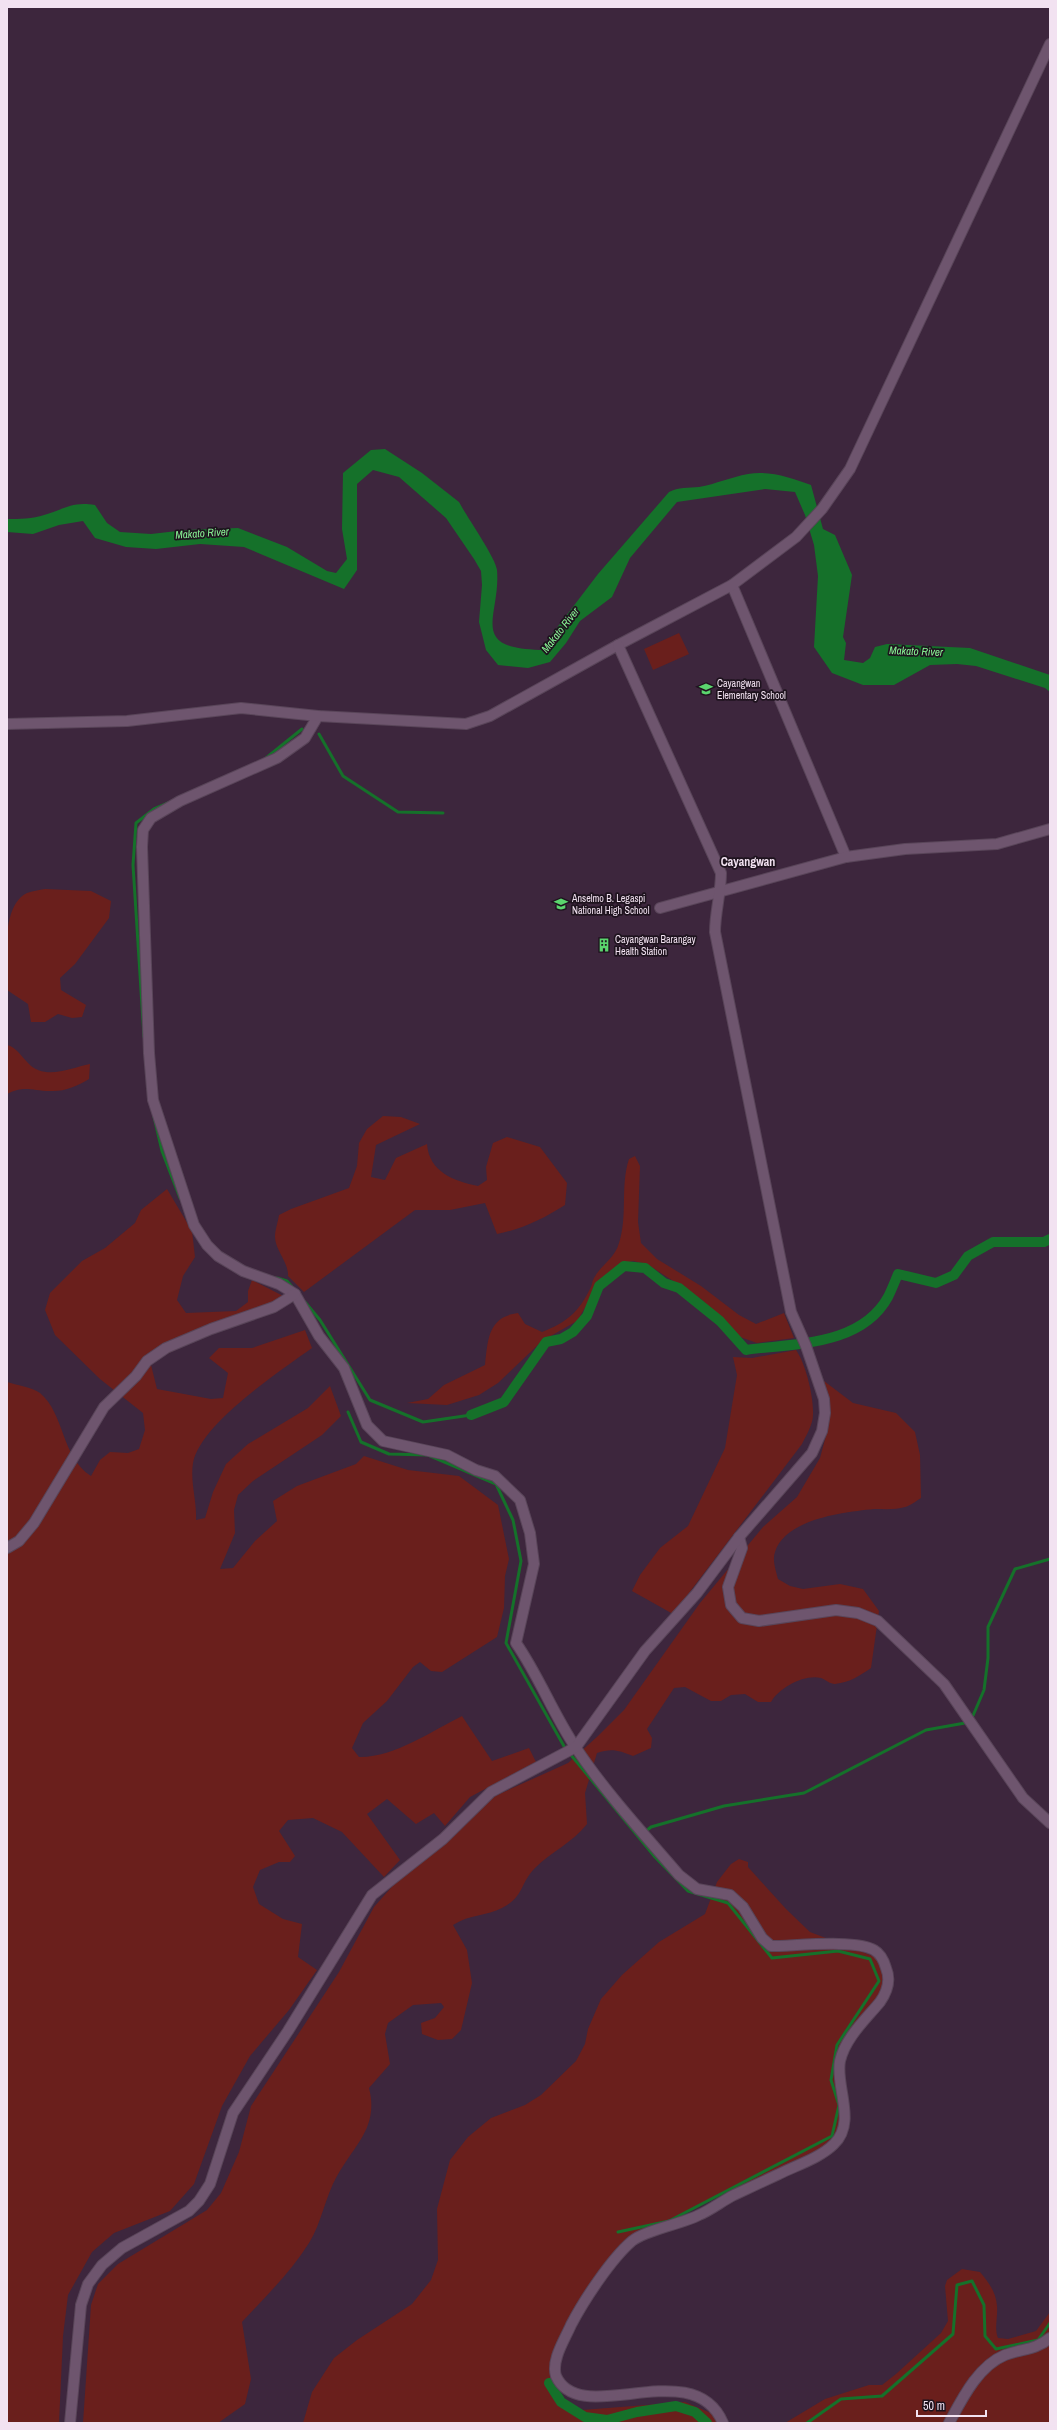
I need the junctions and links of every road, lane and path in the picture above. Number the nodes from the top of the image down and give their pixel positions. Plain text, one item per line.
1 (1050, 44) edge
2 (732, 585) junction
3 (618, 645) junction
4 (318, 716) junction
5 (7, 724) edge
6 (1050, 829) edge
7 (846, 857) junction
8 (721, 892) junction
9 (660, 908) dead end
10 (295, 1294) junction
11 (739, 1537) junction
12 (7, 1548) edge
13 (576, 1748) junction
14 (1050, 1823) edge
15 (1050, 2338) edge
16 (70, 2423) edge
17 (723, 2423) edge
18 (949, 2423) edge

1 - 2 street
2 - 3 street
2 - 7 street
3 - 4 street
3 - 8 street
4 - 5 street
4 - 10 street
6 - 7 street
7 - 8 street
8 - 9 street
8 - 11 street
10 - 12 street
10 - 13 street
11 - 13 street
11 - 14 street
13 - 16 street
13 - 17 street
15 - 18 street

